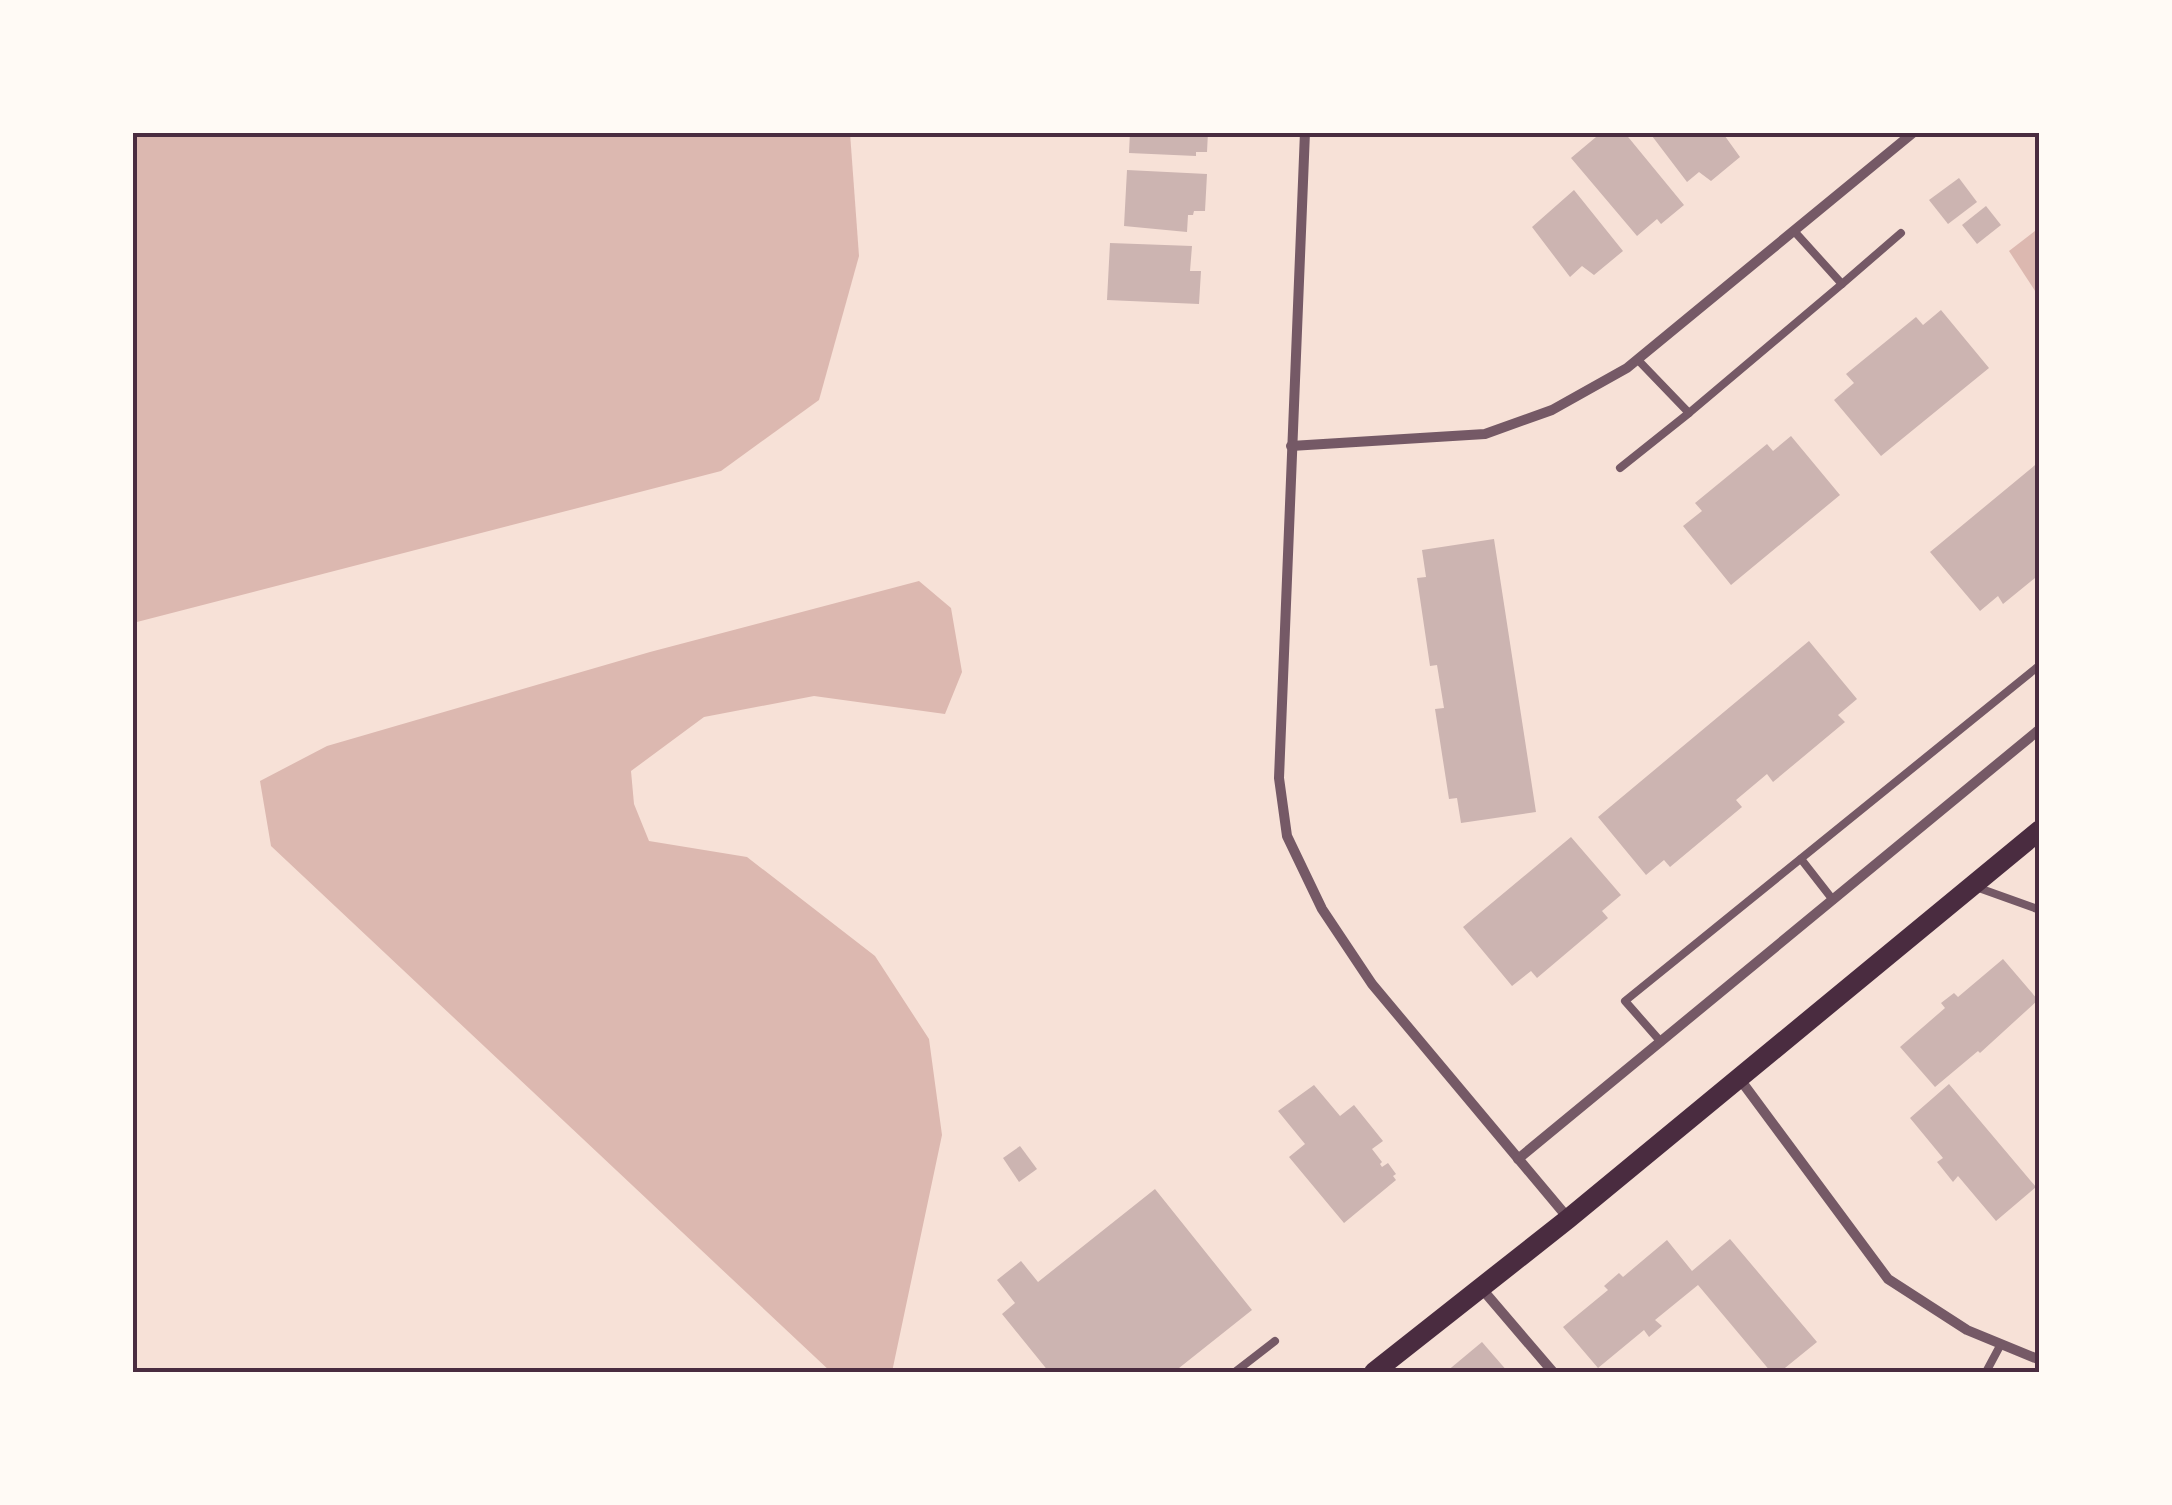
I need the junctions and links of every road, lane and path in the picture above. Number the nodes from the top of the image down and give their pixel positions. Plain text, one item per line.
1 (1305, 132) edge
2 (1914, 132) edge
3 (1794, 231) junction
4 (1901, 233) dead end
5 (1842, 284) junction
6 (1638, 360) junction
7 (1689, 413) junction
8 (1291, 446) junction
9 (1620, 468) dead end
10 (2040, 664) edge
11 (2040, 729) edge
12 (2040, 830) edge
13 (1800, 859) junction
14 (1972, 886) junction
15 (1833, 900) junction
16 (2040, 910) edge
17 (1660, 1042) junction
18 (1739, 1078) junction
19 (1518, 1159) junction
20 (1568, 1219) junction
21 (1482, 1289) junction
22 (1275, 1342) dead end
23 (2001, 1344) junction
24 (2040, 1360) edge
25 (1235, 1372) edge
26 (1374, 1372) edge
27 (1553, 1372) edge
28 (1986, 1372) edge

1 - 8 street
2 - 3 street
3 - 5 lane
3 - 6 street
4 - 5 lane
5 - 7 lane
6 - 7 lane
6 - 8 street
7 - 9 lane
8 - 19 street
10 - 13 lane
11 - 15 street
12 - 14 main road
13 - 15 lane
13 - 17 lane
14 - 16 lane
14 - 18 main road
15 - 17 street
17 - 19 street
18 - 20 main road
18 - 23 street
19 - 20 street
20 - 21 main road
21 - 26 main road
21 - 27 street
22 - 25 lane
23 - 24 street
23 - 28 lane

